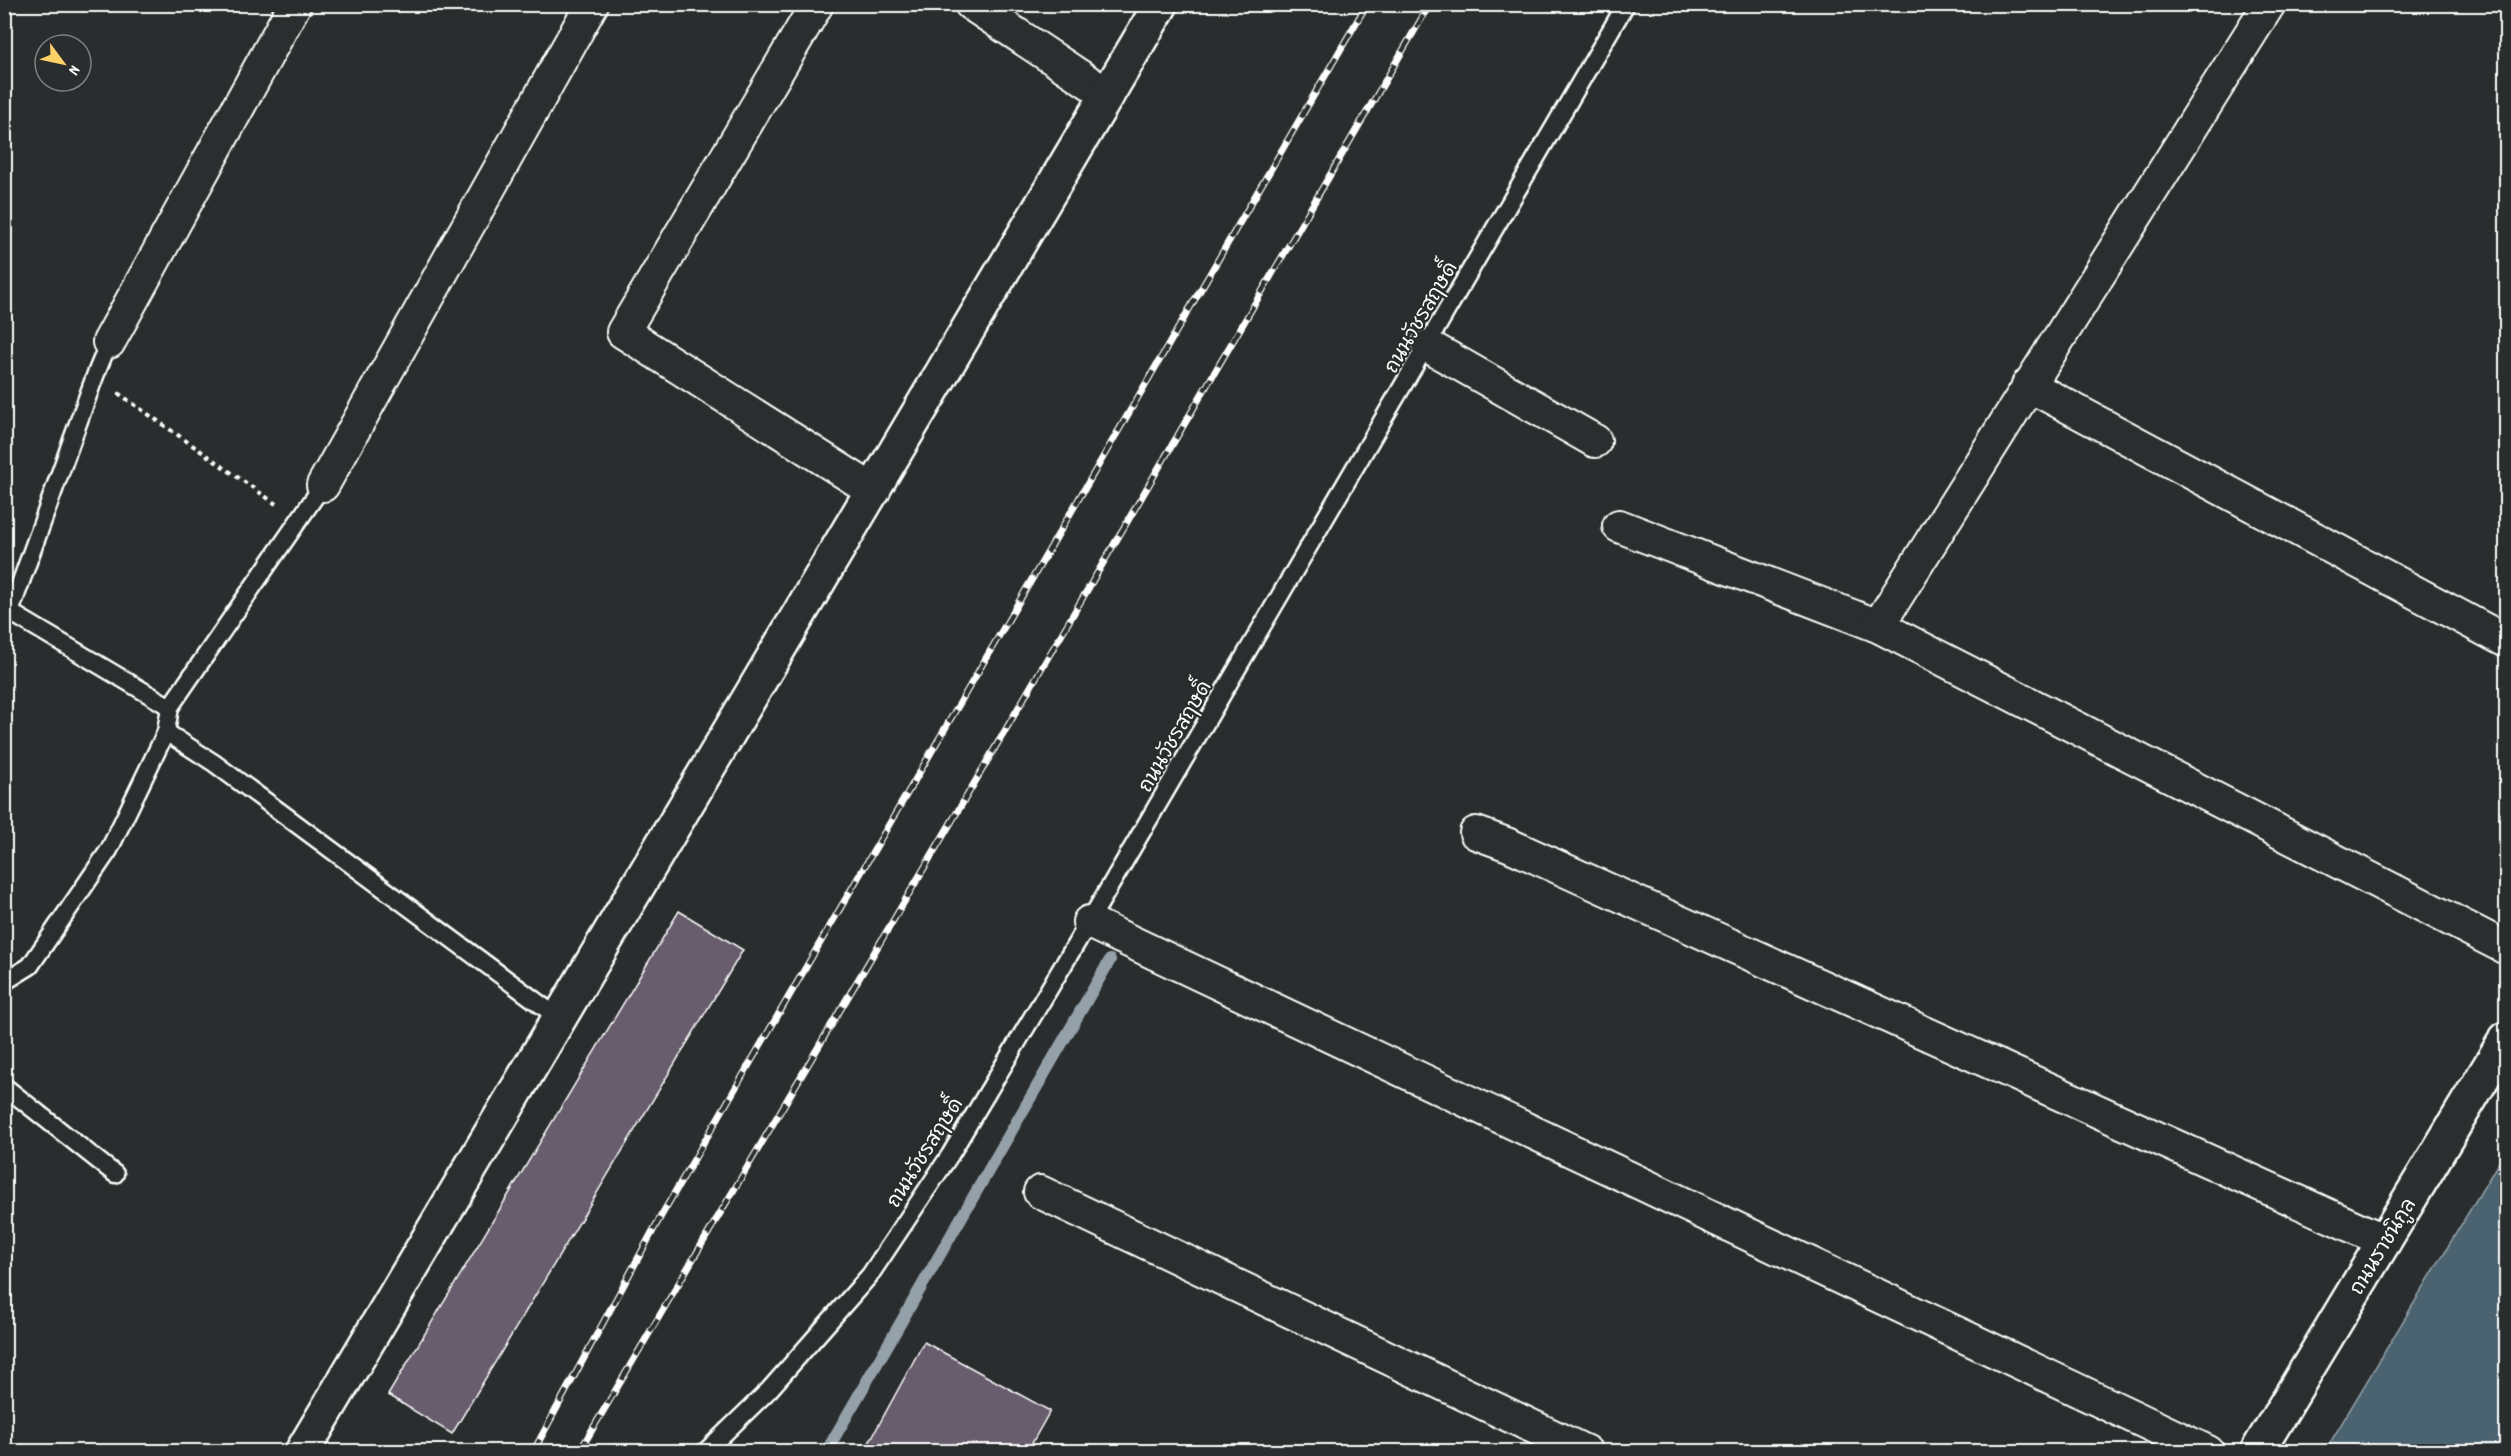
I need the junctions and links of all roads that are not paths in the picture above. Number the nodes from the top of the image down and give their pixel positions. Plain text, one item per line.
1 (295, 4) edge
2 (592, 4) edge
3 (816, 4) edge
4 (971, 4) edge
5 (1161, 4) edge
6 (1626, 4) edge
7 (2269, 4) edge
8 (1108, 95) junction
9 (109, 342) joint
10 (1428, 346) junction
11 (2028, 385) junction
12 (1595, 441) dead end
13 (322, 485) joint
14 (874, 491) junction
15 (1619, 526) dead end
16 (7, 615) edge
17 (1878, 626) junction
18 (2506, 640) edge
19 (170, 707) junction
20 (166, 732) junction
21 (1476, 833) dead end
22 (1089, 922) junction
23 (2506, 948) edge
24 (4, 982) edge
25 (560, 1019) junction
26 (2506, 1039) edge
27 (4, 1086) edge
28 (115, 1173) dead end
29 (1040, 1192) dead end
30 (2385, 1241) junction
31 (302, 1452) edge
32 (705, 1452) edge
33 (1586, 1452) edge
34 (2208, 1452) edge
35 (2257, 1452) edge

1 - 9 street
2 - 13 street
3 - 14 street
4 - 8 street
5 - 8 street
6 - 10 lane, ถนนวัชรสฤษดิ์
7 - 11 street
8 - 14 street
9 - 16 lane
10 - 12 street
10 - 22 lane, ถนนวัชรสฤษดิ์
11 - 17 street
11 - 18 street
13 - 19 lane
14 - 25 street
15 - 17 street
16 - 19 lane
17 - 23 street
19 - 20 lane
20 - 24 lane
20 - 25 lane
21 - 30 street
22 - 32 lane, ถนนวัชรสฤษดิ์
22 - 34 street
25 - 31 street
26 - 30 street, ถนนราชนิกูล
27 - 28 lane
29 - 33 street
30 - 35 street, ถนนราชนิกูล

